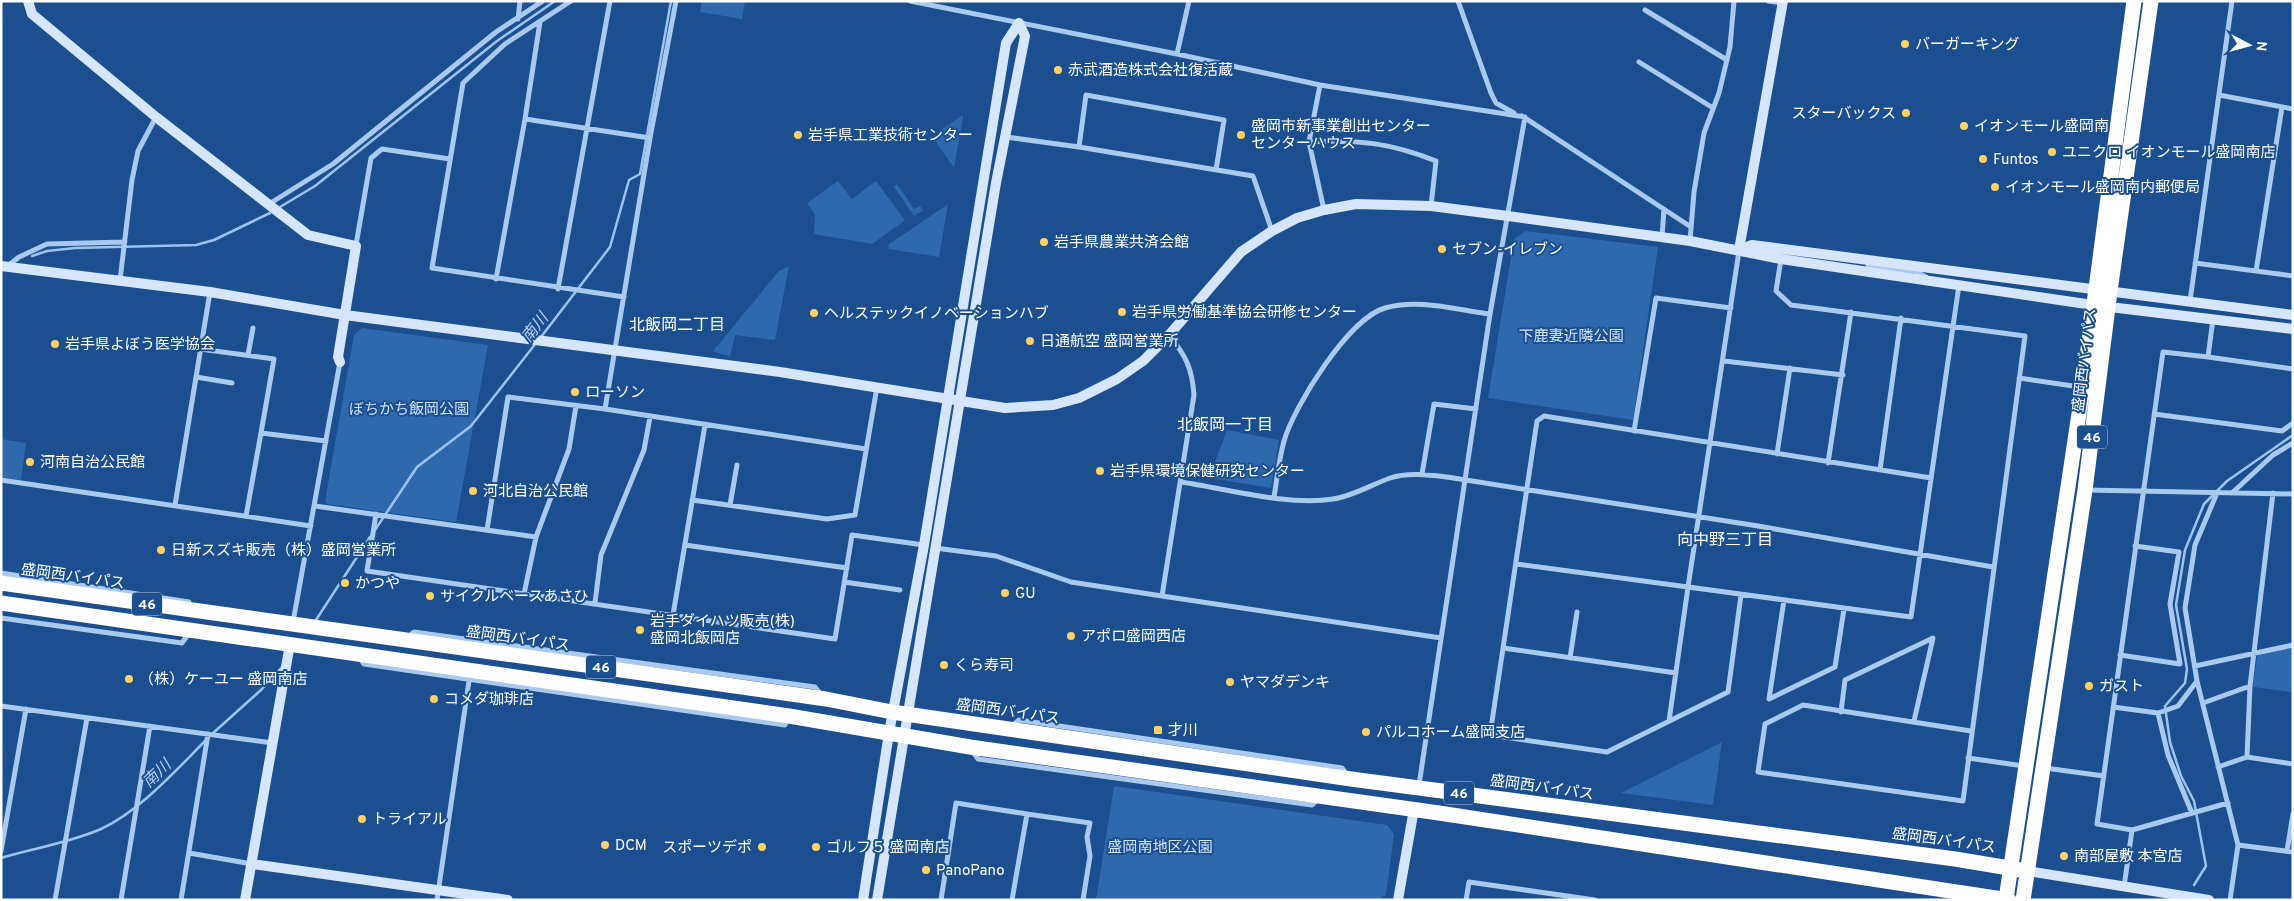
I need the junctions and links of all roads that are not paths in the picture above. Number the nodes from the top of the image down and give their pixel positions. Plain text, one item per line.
1 (28, 1) edge
2 (520, 1) edge
3 (542, 1) edge
4 (571, 1) edge
5 (610, 1) edge
6 (676, 1) edge
7 (910, 1) edge
8 (1189, 1) edge
9 (1458, 1) edge
10 (1734, 1) edge
11 (1768, 1) edge
12 (2134, 1) edge
13 (2151, 1) edge
14 (2232, 1) edge
15 (1783, 2) edge
16 (1645, 10) dead end
17 (518, 19) junction
18 (540, 22) junction
19 (1019, 23) junction
20 (1177, 54) junction
21 (1727, 60) junction
22 (1639, 62) dead end
23 (1320, 85) junction
24 (2219, 95) junction
25 (2282, 107) junction
26 (1713, 108) junction
27 (2293, 109) edge
28 (156, 117) junction
29 (525, 118) junction
30 (1525, 118) junction
31 (588, 127) junction
32 (1006, 137) junction
33 (650, 138) junction
34 (1309, 142) junction
35 (1079, 147) junction
36 (450, 159) junction
37 (1216, 170) junction
38 (268, 204) junction
39 (1430, 206) junction
40 (1664, 209) junction
41 (1324, 210) junction
42 (1508, 216) junction
43 (1691, 227) junction
44 (1272, 231) junction
45 (1662, 237) junction
46 (1690, 240) junction
47 (125, 244) junction
48 (356, 246) junction
49 (1739, 250) junction
50 (1781, 259) junction
51 (1867, 260) junction
52 (2195, 263) junction
53 (5, 266) edge
54 (2256, 272) junction
55 (2293, 276) edge
56 (496, 278) junction
57 (120, 280) junction
58 (1935, 282) junction
59 (1959, 286) junction
60 (558, 289) junction
61 (2103, 290) junction
62 (210, 292) junction
63 (624, 297) junction
64 (2190, 301) junction
65 (2101, 306) junction
66 (1731, 308) junction
67 (1851, 312) junction
68 (1490, 314) junction
69 (345, 315) junction
70 (2293, 315) edge
71 (1901, 318) junction
72 (2213, 318) junction
73 (1953, 326) junction
74 (253, 328) dead end
75 (2293, 329) edge
76 (1169, 335) junction
77 (200, 349) junction
78 (614, 352) junction
79 (248, 356) junction
80 (2208, 357) junction
81 (1724, 361) junction
82 (340, 362) joint
83 (1790, 368) junction
84 (2293, 369) edge
85 (1843, 375) junction
86 (196, 377) junction
87 (2019, 378) junction
88 (232, 383) dead end
89 (877, 387) junction
90 (2083, 388) junction
91 (947, 399) junction
92 (961, 401) junction
93 (576, 406) junction
94 (605, 409) junction
95 (1476, 409) junction
96 (2154, 414) junction
97 (650, 417) junction
98 (2293, 424) edge
99 (705, 425) junction
100 (1634, 431) junction
101 (261, 432) junction
102 (326, 441) junction
103 (1710, 442) junction
104 (2293, 443) edge
105 (866, 449) junction
106 (1777, 454) junction
107 (1828, 463) junction
108 (738, 465) dead end
109 (1880, 470) junction
110 (1422, 474) junction
111 (1930, 478) junction
112 (1, 480) edge
113 (1466, 480) junction
114 (1181, 482) junction
115 (1526, 490) junction
116 (2085, 490) junction
117 (2142, 491) junction
118 (2232, 492) junction
119 (2217, 493) junction
120 (2273, 493) junction
121 (2293, 494) edge
122 (1274, 497) junction
123 (692, 500) junction
124 (175, 505) junction
125 (730, 505) junction
126 (314, 506) junction
127 (376, 514) junction
128 (246, 516) junction
129 (1699, 518) junction
130 (311, 526) junction
131 (487, 530) junction
132 (536, 538) junction
133 (685, 545) junction
134 (924, 545) junction
135 (2135, 546) junction
136 (935, 548) junction
137 (1920, 553) junction
138 (1516, 564) junction
139 (1993, 567) junction
140 (846, 568) junction
141 (1, 574) edge
142 (844, 582) junction
143 (1, 583) edge
144 (1688, 587) junction
145 (900, 590) dead end
146 (524, 594) junction
147 (1741, 594) junction
148 (1162, 596) junction
149 (1784, 600) junction
150 (1, 603) edge
151 (197, 603) dead end
152 (595, 603) junction
153 (1844, 609) junction
154 (1577, 612) dead end
155 (673, 615) junction
156 (1, 618) edge
157 (292, 625) junction
158 (191, 630) junction
159 (1441, 638) junction
160 (2293, 645) edge
161 (1503, 648) junction
162 (289, 649) junction
163 (2254, 653) junction
164 (356, 654) junction
165 (2120, 655) junction
166 (1570, 658) junction
167 (2194, 666) junction
168 (1676, 673) junction
169 (469, 680) junction
170 (2197, 681) junction
171 (2250, 686) junction
172 (2203, 704) junction
173 (1, 706) edge
174 (2113, 707) junction
175 (26, 709) junction
176 (892, 712) junction
177 (1841, 712) junction
178 (2158, 713) junction
179 (909, 714) junction
180 (789, 716) junction
181 (87, 718) junction
182 (1670, 721) junction
183 (1914, 721) junction
184 (150, 726) junction
185 (1971, 731) junction
186 (889, 733) junction
187 (208, 734) junction
188 (905, 736) junction
189 (273, 743) junction
190 (2247, 757) junction
191 (1968, 758) junction
192 (2293, 764) edge
193 (2025, 766) junction
194 (2218, 767) junction
195 (2042, 768) junction
196 (2104, 776) junction
197 (1418, 788) junction
198 (2228, 803) junction
199 (1414, 810) junction
200 (2192, 813) junction
201 (1026, 814) junction
202 (2293, 814) edge
203 (2132, 830) junction
204 (2238, 845) junction
205 (1, 851) edge
206 (2290, 851) edge
207 (189, 853) junction
208 (252, 864) junction
209 (2011, 867) junction
210 (2027, 871) junction
211 (2124, 887) junction
212 (438, 895) edge
213 (55, 900) edge
214 (121, 900) edge
215 (181, 900) edge
216 (246, 900) edge
217 (508, 900) edge
218 (863, 900) edge
219 (877, 900) edge
220 (941, 900) edge
221 (1012, 900) edge
222 (1083, 900) edge
223 (1398, 900) edge
224 (1466, 900) edge
225 (1595, 900) edge
226 (2007, 900) edge
227 (2023, 900) edge
228 (2209, 900) edge
229 (2230, 900) edge

1 - 28 street
2 - 17 street
3 - 17 street
4 - 18 street
5 - 31 street
6 - 33 street
7 - 19 street
8 - 20 street
9 - 30 street
10 - 21 street
11 - 15 street
12 - 61 highway, 盛岡西バイパス / 46
13 - 61 highway, 盛岡西バイパス / 46
14 - 24 street
15 - 49 street
16 - 21 street
17 - 38 street
18 - 29 street
18 - 36 street
19 - 20 street
19 - 32 street
19 - 91 street
20 - 23 street
21 - 26 street
22 - 26 street
23 - 30 street
23 - 34 street
24 - 25 street
24 - 52 street
25 - 27 street
25 - 54 street
26 - 43 street
28 - 38 street
28 - 47 street
29 - 31 street
29 - 56 street
30 - 40 street
30 - 42 street
31 - 33 street
31 - 60 street
32 - 35 street
32 - 92 street
33 - 63 street
34 - 39 street
34 - 41 street
35 - 37 street
35 - 37 street
36 - 48 street
36 - 56 street
37 - 44 street
38 - 48 street
39 - 41 street
39 - 42 street
40 - 43 street
40 - 45 street
41 - 44 street
42 - 45 street
42 - 68 street
43 - 46 street
44 - 76 street
45 - 46 street
46 - 49 street
47 - 53 street
47 - 57 street
48 - 69 street
49 - 50 street
49 - 51 street
49 - 66 street
50 - 58 street
50 - 67 street
51 - 58 street
51 - 61 street
52 - 54 street
52 - 64 street
53 - 57 street
54 - 55 street
56 - 60 street
57 - 62 street
58 - 59 street
59 - 65 street
59 - 73 street
60 - 63 street
61 - 64 street
61 - 65 highway, 盛岡西バイパス / 46
62 - 69 street
62 - 77 street
63 - 78 street
64 - 70 street
65 - 72 street
65 - 90 highway, 盛岡西バイパス / 46
65 - 116 highway, 盛岡西バイパス / 46
66 - 81 street
66 - 100 street
67 - 71 street
67 - 85 street
68 - 95 street
68 - 122 street
69 - 78 street
69 - 82 street
71 - 73 street
71 - 109 street
72 - 75 street
72 - 80 street
73 - 87 street
73 - 111 street
74 - 79 street
76 - 92 street
76 - 114 street
77 - 79 street
77 - 86 street
78 - 89 street
78 - 94 street
79 - 101 street
80 - 84 street
80 - 96 street
81 - 83 street
81 - 103 street
82 - 102 street
83 - 85 street
83 - 106 street
85 - 107 street
86 - 88 street
86 - 124 street
87 - 90 street
87 - 139 street
89 - 91 street
89 - 105 street
90 - 193 highway, 盛岡西バイパス / 46
91 - 92 street
91 - 134 street
92 - 136 street
93 - 94 street
93 - 131 street
93 - 132 street
94 - 97 street
95 - 110 street
95 - 113 street
96 - 98 street
96 - 117 street
97 - 99 street
97 - 152 street
99 - 105 street
99 - 123 street
100 - 103 street
100 - 115 street
101 - 102 street
101 - 128 street
102 - 126 street
103 - 106 street
103 - 129 street
104 - 118 street
105 - 125 street
106 - 107 street
107 - 109 street
108 - 125 street
109 - 111 street
110 - 113 street
110 - 122 street
111 - 137 street
112 - 124 street
113 - 115 street
113 - 159 street
114 - 122 street
114 - 148 street
115 - 129 street
115 - 138 street
116 - 117 street
116 - 195 highway, 盛岡西バイパス / 46
117 - 119 street
117 - 135 street
118 - 119 street
118 - 120 street
119 - 167 street
120 - 121 street
120 - 163 street
123 - 125 street
123 - 133 street
124 - 128 street
126 - 127 street
126 - 130 street
127 - 131 street
127 - 146 street
128 - 130 street
129 - 137 street
129 - 144 street
130 - 157 street
131 - 132 street
132 - 146 street
133 - 140 street
133 - 155 street
134 - 140 street
134 - 176 street
135 - 165 street
135 - 165 street
136 - 148 street
136 - 179 street
137 - 139 street
137 - 153 street
138 - 144 street
138 - 161 street
139 - 185 street
140 - 142 street
141 - 151 street
142 - 145 street
142 - 155 street
143 - 157 highway, 盛岡西バイパス / 46
144 - 147 street
144 - 168 street
146 - 152 street
147 - 149 street
147 - 182 street
148 - 159 street
149 - 153 street
149 - 153 street
150 - 158 highway, 盛岡西バイパス / 46
152 - 155 street
154 - 166 street
156 - 158 street
157 - 176 highway, 盛岡西バイパス / 46
158 - 162 highway, 盛岡西バイパス / 46
159 - 197 street
160 - 163 street
161 - 166 street
161 - 182 street
162 - 164 highway, 盛岡西バイパス / 46
162 - 189 street
163 - 167 street
163 - 171 street
164 - 169 street
164 - 180 highway, 盛岡西バイパス / 46
165 - 174 street
166 - 168 street
167 - 170 street
168 - 182 street
169 - 180 street
169 - 212 street
170 - 172 street
170 - 178 street
171 - 172 street
171 - 190 street
172 - 194 street
173 - 175 street
174 - 178 street
174 - 196 street
175 - 181 street
175 - 205 street
176 - 179 highway, 盛岡西バイパス / 46
176 - 186 street
177 - 183 street
177 - 183 street
177 - 191 street
178 - 200 street
179 - 188 street
179 - 197 highway, 盛岡西バイパス / 46
180 - 186 highway, 盛岡西バイパス / 46
181 - 184 street
181 - 213 street
183 - 185 street
184 - 187 street
184 - 214 street
185 - 191 street
186 - 188 highway, 盛岡西バイパス / 46
186 - 218 street
187 - 189 street
187 - 207 street
188 - 199 highway, 盛岡西バイパス / 46
188 - 219 street
189 - 208 street
190 - 192 street
190 - 194 street
191 - 193 street
193 - 209 highway, 盛岡西バイパス / 46
194 - 198 street
195 - 196 street
195 - 210 highway, 盛岡西バイパス / 46
196 - 203 street
197 - 209 highway, 盛岡西バイパス / 46
198 - 200 street
198 - 204 street
199 - 223 street
199 - 226 highway, 盛岡西バイパス / 46
200 - 203 street
201 - 220 street
201 - 221 street
201 - 222 street
202 - 206 street
203 - 211 street
204 - 206 street
204 - 229 street
207 - 208 street
207 - 215 street
208 - 212 street
208 - 216 street
209 - 210 highway, 盛岡西バイパス / 46
209 - 226 highway, 盛岡西バイパス / 46
210 - 211 street
210 - 227 highway, 盛岡西バイパス / 46
211 - 228 street
212 - 217 street
224 - 225 street

